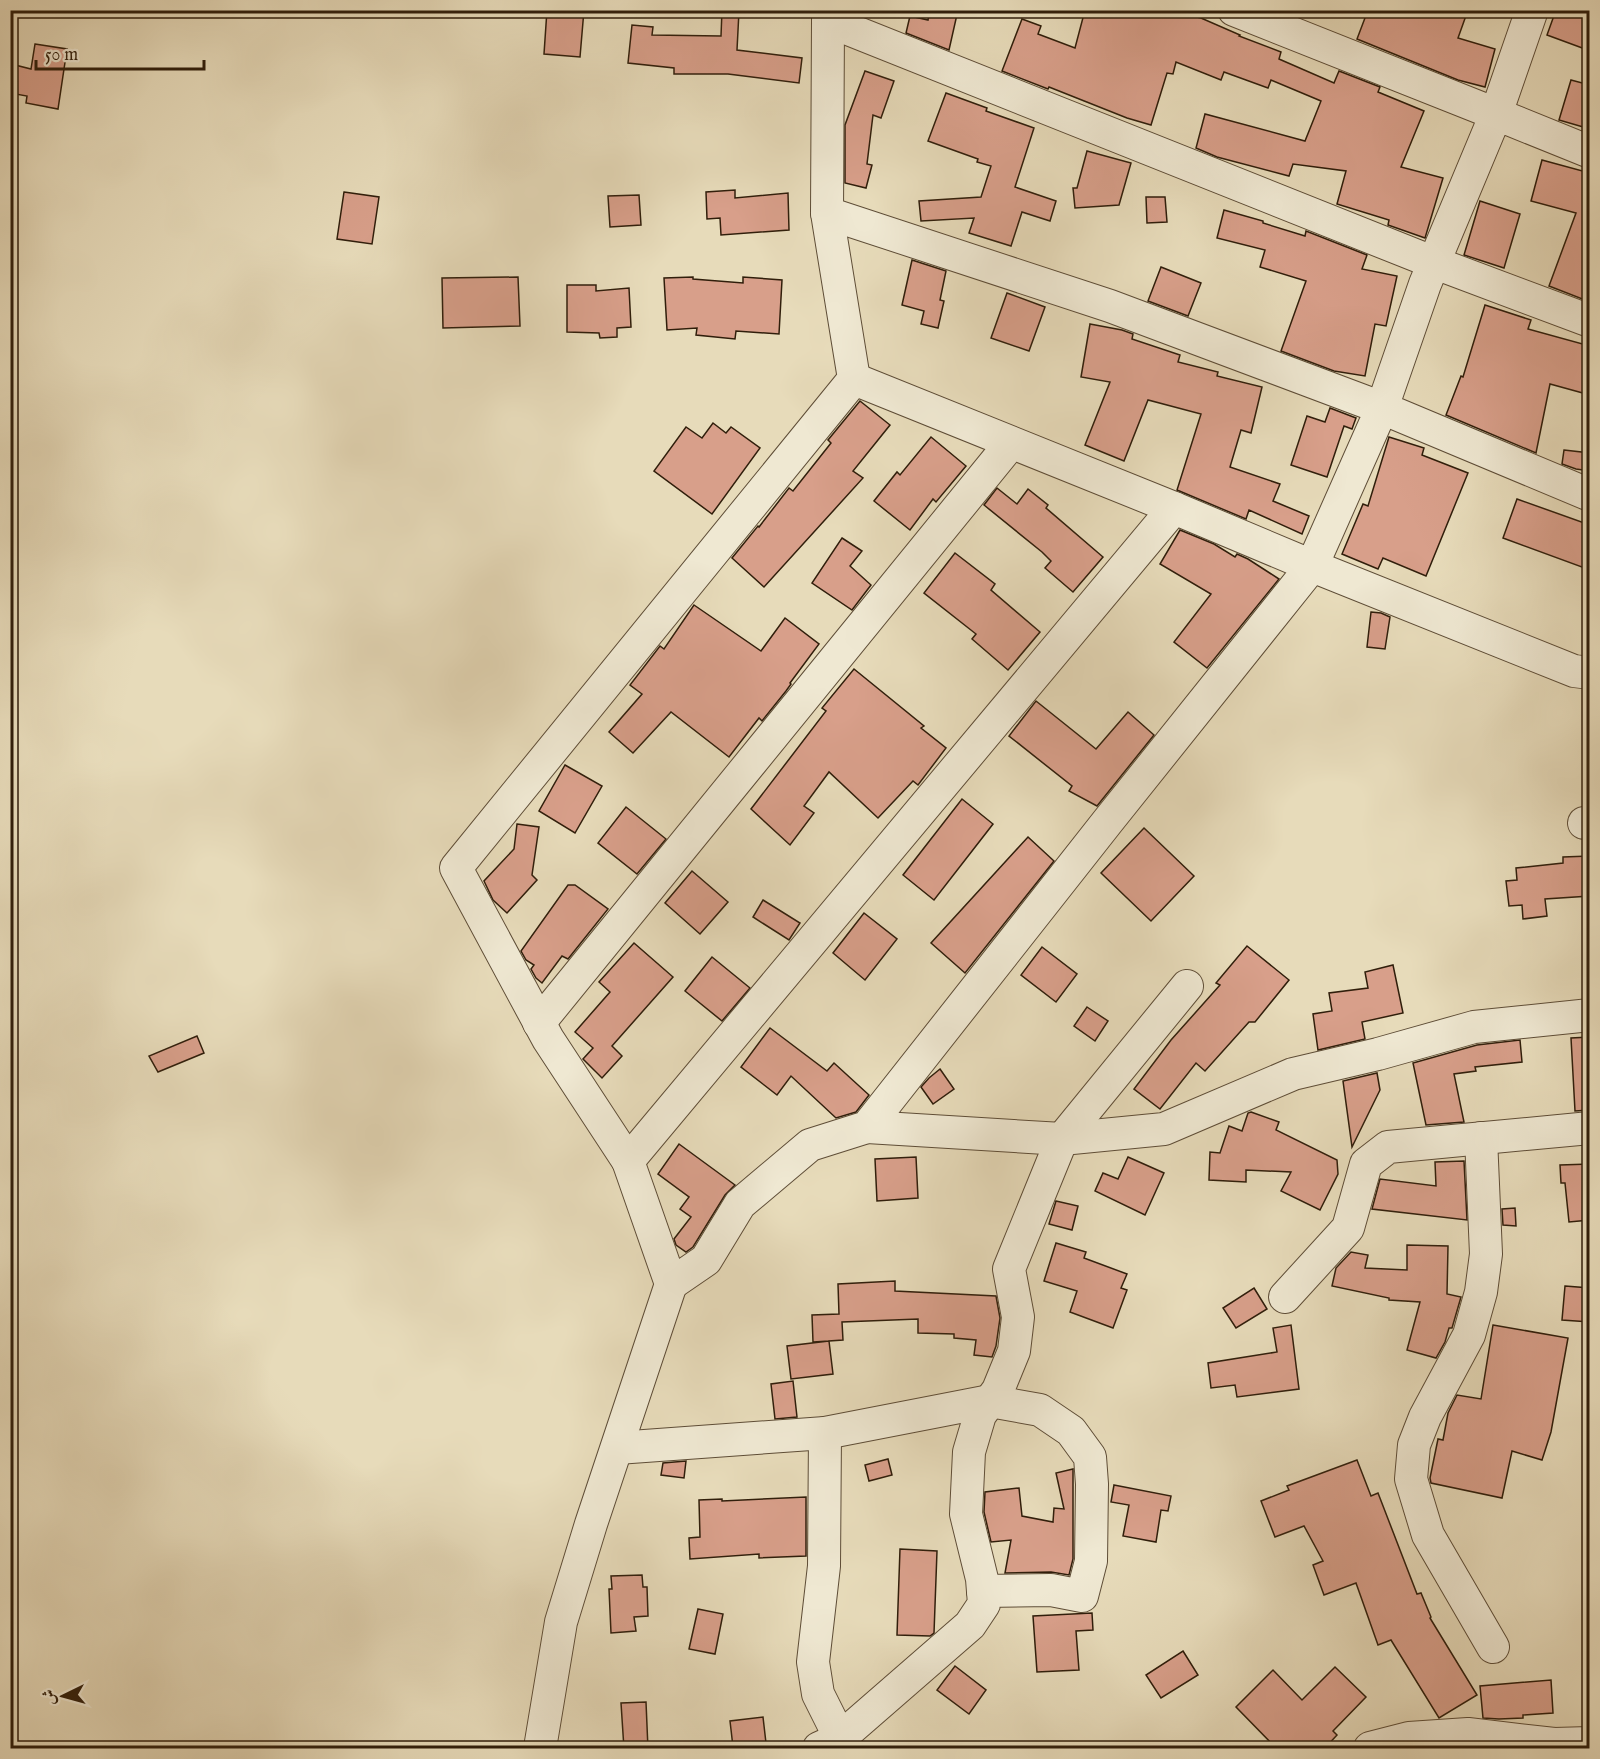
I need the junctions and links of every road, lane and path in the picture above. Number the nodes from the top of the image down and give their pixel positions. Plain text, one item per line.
1 (1234, 10) edge
2 (1532, 10) edge
3 (829, 16) edge
4 (1496, 114) junction
5 (1590, 152) edge
6 (827, 213) junction
7 (1435, 263) junction
8 (1590, 321) edge
9 (854, 379) junction
10 (1382, 408) junction
11 (1011, 443) junction
12 (1590, 495) edge
13 (1173, 508) junction
14 (1312, 566) junction
15 (1590, 674) edge
16 (1187, 986) dead end
17 (1590, 1015) edge
18 (539, 1023) junction
19 (867, 1127) junction
20 (1590, 1128) edge
21 (1481, 1138) junction
22 (1062, 1139) junction
23 (628, 1161) junction
24 (671, 1284) junction
25 (1285, 1297) dead end
26 (990, 1401) junction
27 (825, 1433) junction
28 (617, 1448) junction
29 (983, 1591) junction
30 (1493, 1647) dead end
31 (1590, 1743) edge
32 (835, 1745) edge
33 (540, 1749) edge
34 (1370, 1749) edge

1 - 4 street
2 - 4 street
3 - 6 street
3 - 7 street
4 - 5 street
4 - 7 street
6 - 9 street
6 - 10 street
7 - 8 street
7 - 10 street
9 - 11 street
9 - 18 street
10 - 12 street
10 - 14 street
11 - 13 street
11 - 18 street
13 - 14 street
13 - 23 street
14 - 15 street
14 - 19 street
16 - 22 street
17 - 22 street
18 - 23 street
19 - 22 street
19 - 24 street
20 - 21 street
21 - 25 street
21 - 30 street
22 - 26 street
23 - 24 street
24 - 28 street
26 - 27 street
26 - 29 street
26 - 29 street
27 - 28 street
27 - 32 street
28 - 33 street
29 - 32 street
31 - 34 street

